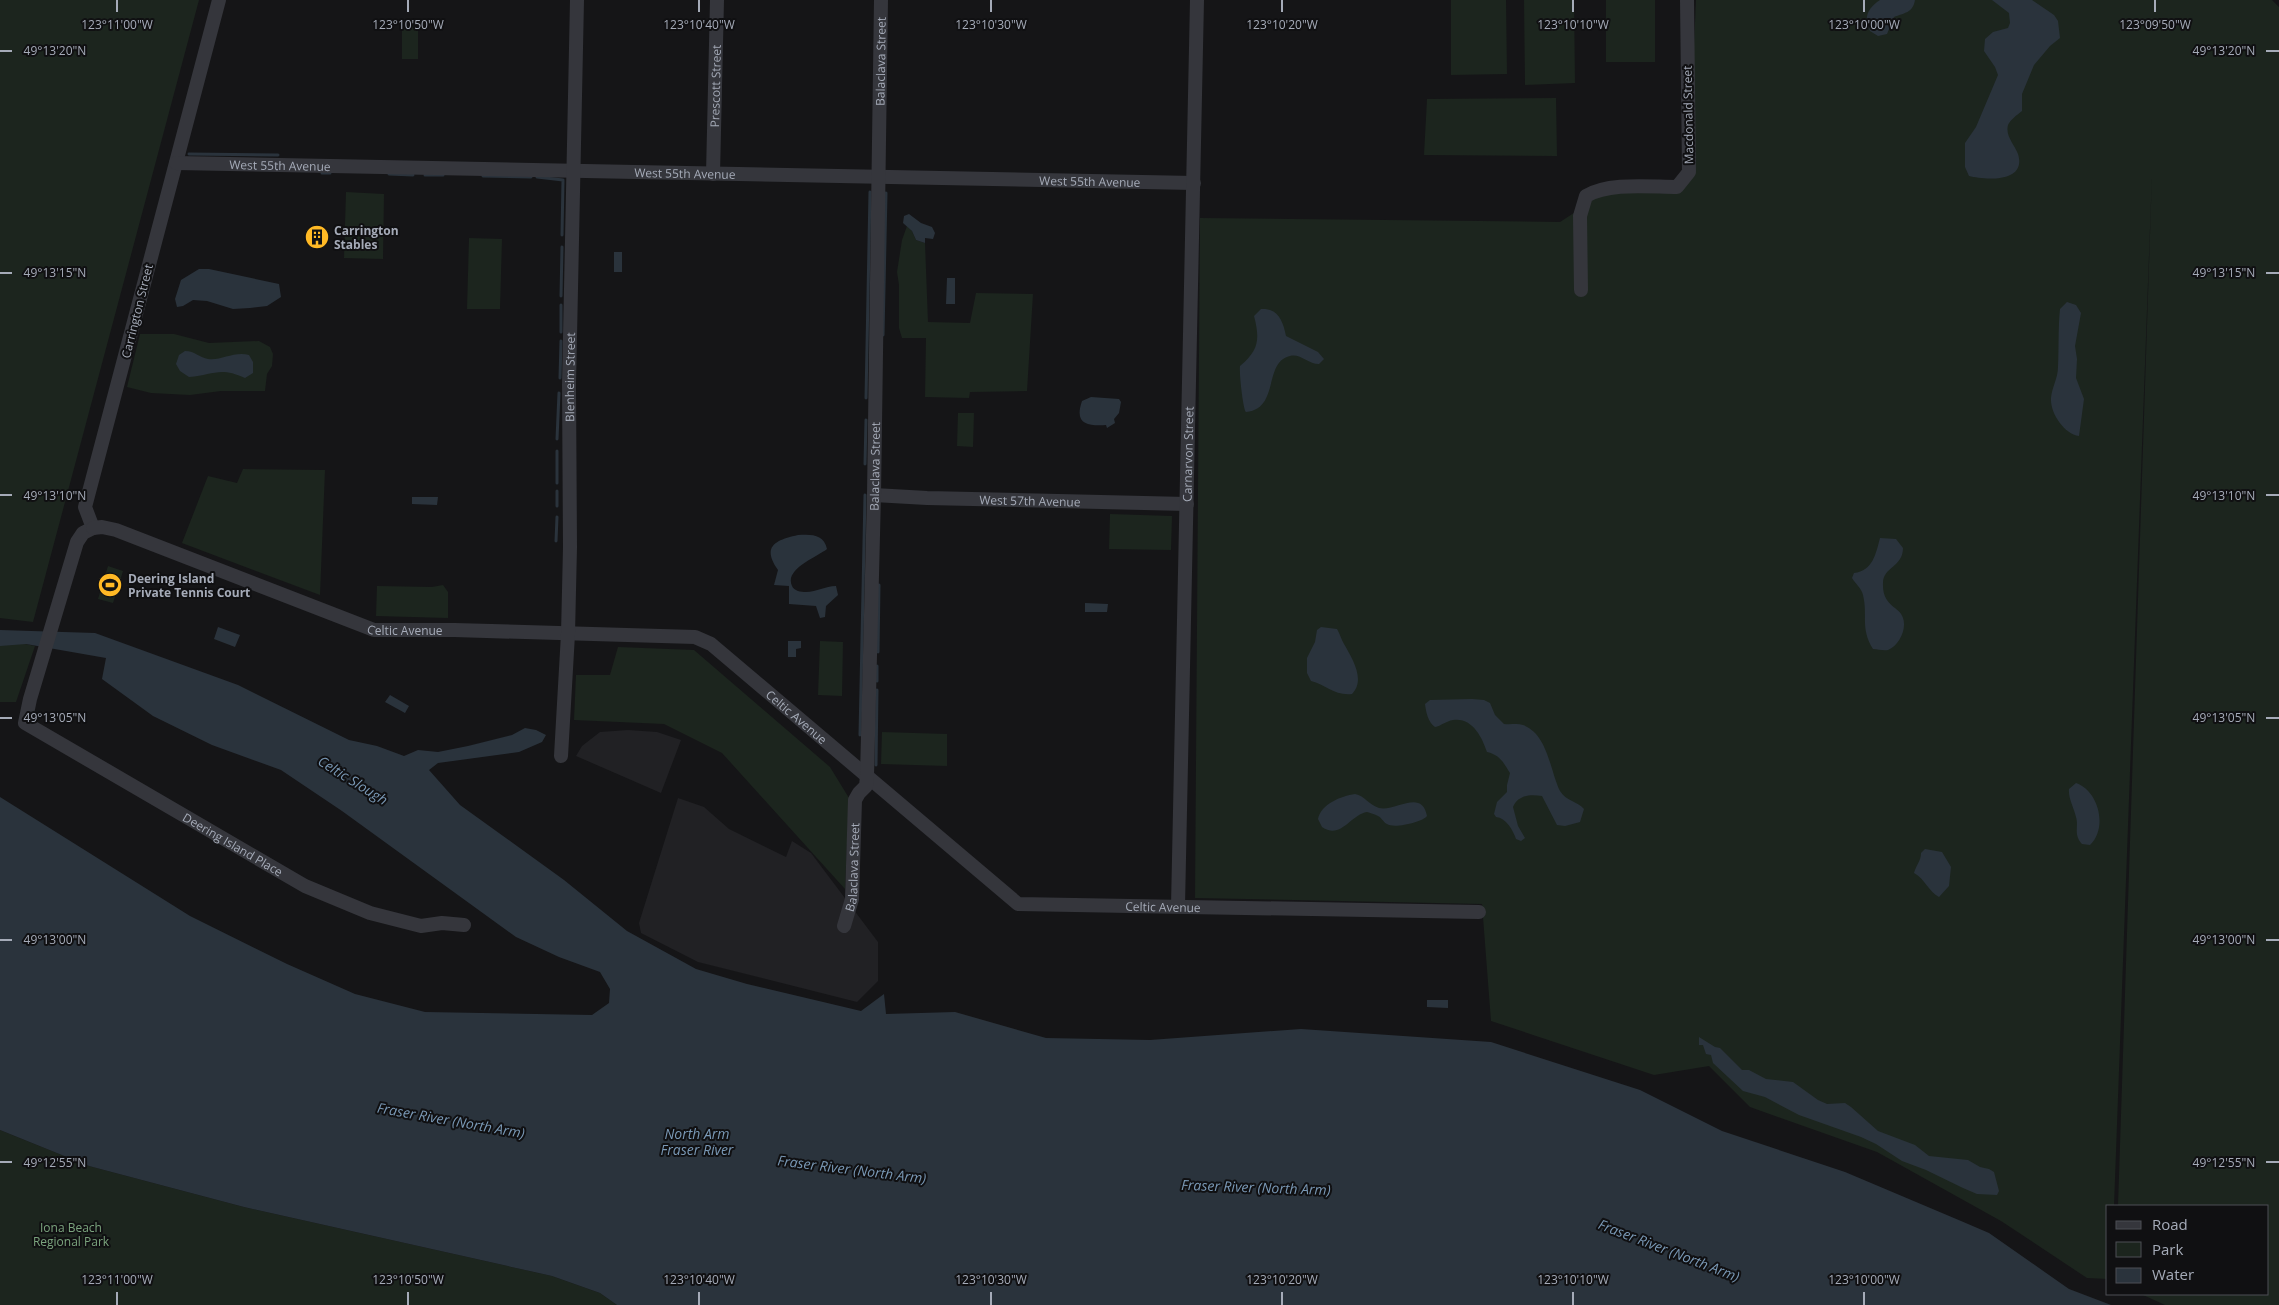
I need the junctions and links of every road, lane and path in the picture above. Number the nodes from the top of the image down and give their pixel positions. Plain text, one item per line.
1 (219, 0) edge
2 (577, 0) edge
3 (717, 0) edge
4 (881, 0) edge
5 (1197, 0) edge
6 (1687, 0) edge
7 (176, 163) junction
8 (574, 171) junction
9 (713, 174) junction
10 (878, 177) junction
11 (1194, 183) junction
12 (1581, 290) dead end
13 (874, 495) junction
14 (1187, 504) junction
15 (93, 528) junction
16 (568, 634) junction
17 (561, 756) dead end
18 (867, 776) junction
19 (1178, 906) junction
20 (1479, 912) dead end
21 (464, 926) dead end
22 (844, 926) dead end

1 - 7 street, Carrington Street
2 - 8 street, Blenheim Street
3 - 9 street, Prescott Street
4 - 10 street, Balaclava Street
5 - 11 street, Carnarvon Street
6 - 12 street, Macdonald Street
7 - 8 street, West 55th Avenue
7 - 15 street, Carrington Street
8 - 9 street, West 55th Avenue
8 - 16 street, Blenheim Street
9 - 10 street, West 55th Avenue
10 - 11 street, West 55th Avenue
10 - 13 street, Balaclava Street
11 - 14 street, Carnarvon Street
13 - 14 street, West 57th Avenue
13 - 18 street, Balaclava Street
14 - 19 street, Carnarvon Street
15 - 16 street, Celtic Avenue
15 - 21 street, Deering Island Place
16 - 17 street, Blenheim Street
16 - 18 street, Celtic Avenue
18 - 19 street, Celtic Avenue
18 - 22 street, Balaclava Street
19 - 20 street, Celtic Avenue

